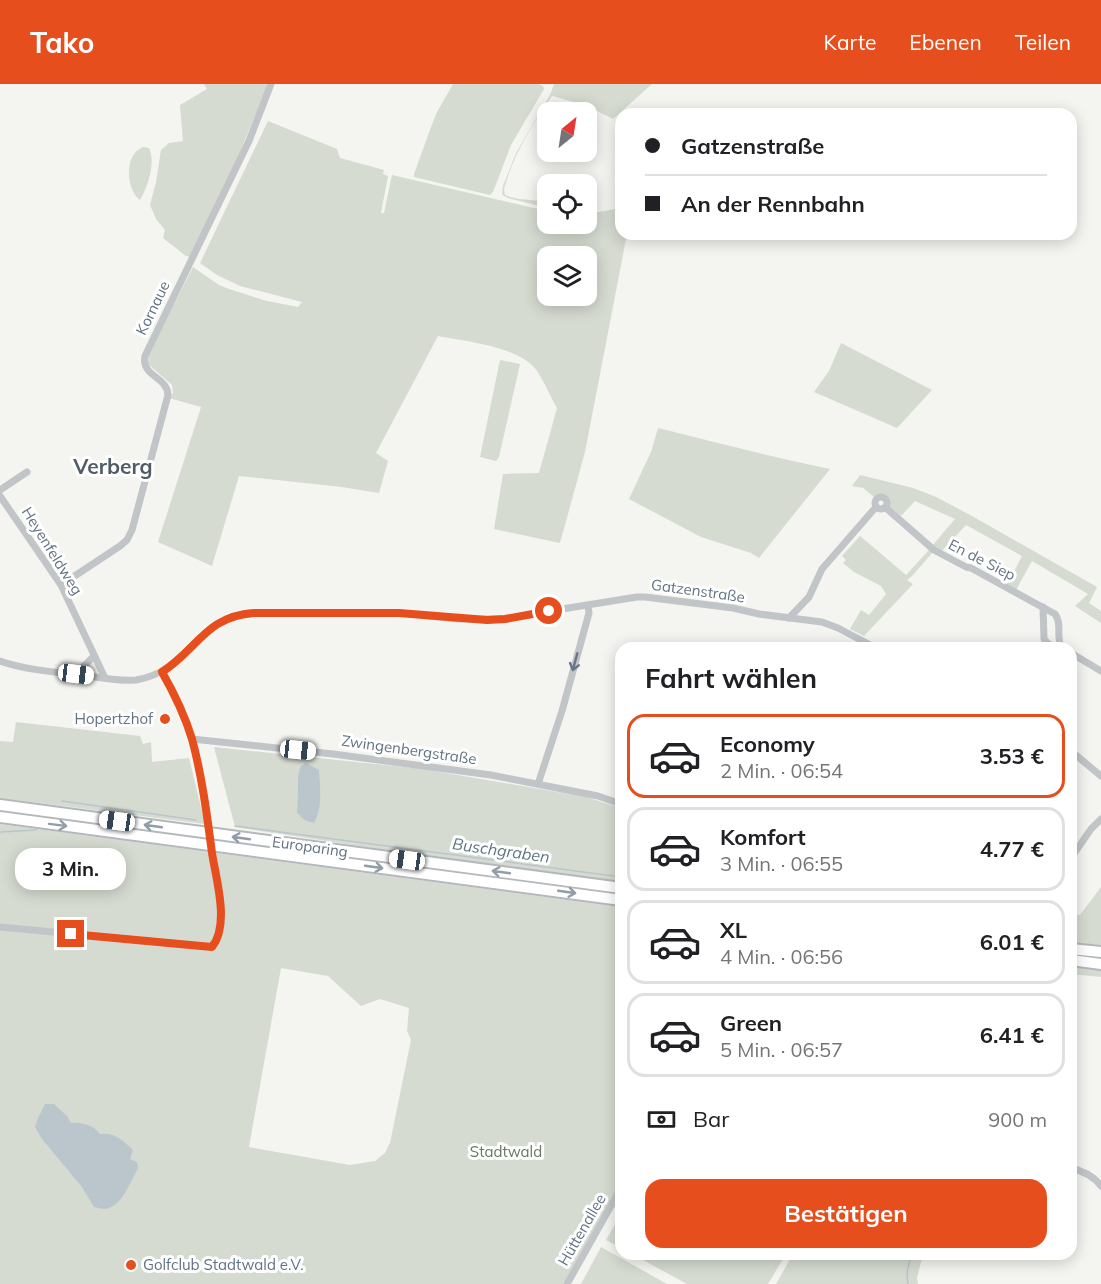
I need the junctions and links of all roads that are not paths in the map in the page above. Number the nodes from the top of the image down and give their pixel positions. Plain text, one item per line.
1 (271, 84) edge
2 (27, 472) dead end
3 (0, 490) edge
4 (0, 496) edge
5 (876, 507) junction
6 (885, 507) junction
7 (62, 585) junction
8 (588, 606) junction
9 (1043, 608) junction
10 (789, 618) junction
11 (865, 642) edge
12 (1047, 642) edge
13 (1059, 642) edge
14 (94, 656) junction
15 (1077, 657) edge
16 (0, 661) edge
17 (1101, 671) edge
18 (162, 672) junction
19 (76, 674) junction
20 (105, 678) junction
21 (192, 739) junction
22 (1077, 756) edge
23 (1101, 776) edge
24 (538, 784) junction
25 (615, 802) edge
26 (0, 805) edge
27 (0, 817) edge
28 (1101, 819) edge
29 (211, 839) junction
30 (1077, 849) edge
31 (615, 887) edge
32 (615, 899) edge
33 (0, 927) edge
34 (1077, 949) edge
35 (1101, 952) edge
36 (1077, 961) edge
37 (1101, 964) edge
38 (1077, 1169) edge
39 (1101, 1186) edge
40 (615, 1199) edge
41 (567, 1284) edge

1 - 7 street, Kornaue
2 - 3 street
4 - 7 street, Heyenfeldweg
5 - 6 street
5 - 6 street
5 - 10 street
6 - 9 street, En de Siep
7 - 14 street, Heyenfeldweg
8 - 10 street, Gatzenstraße
8 - 18 street, Gatzenstraße
8 -> 24 street
9 - 12 street, En de Siep
9 - 13 street, En de Siep
10 - 11 street, Gatzenstraße
14 - 19 street
14 - 20 street, Heyenfeldweg
15 - 17 street
16 - 19 street
18 - 20 street, Gatzenstraße
18 - 21 street
19 - 20 street
21 - 24 street, Zwingenbergstraße
21 - 29 street
22 - 23 street
24 - 25 street, Zwingenbergstraße
29 -> 26 main road, Europaring
27 -> 29 main road, Europaring
28 - 30 street
31 -> 29 main road, Europaring
29 -> 32 main road, Europaring
29 - 33 street
34 - 35 main road
36 - 37 main road
38 - 39 street
40 - 41 street, Hüttenallee

